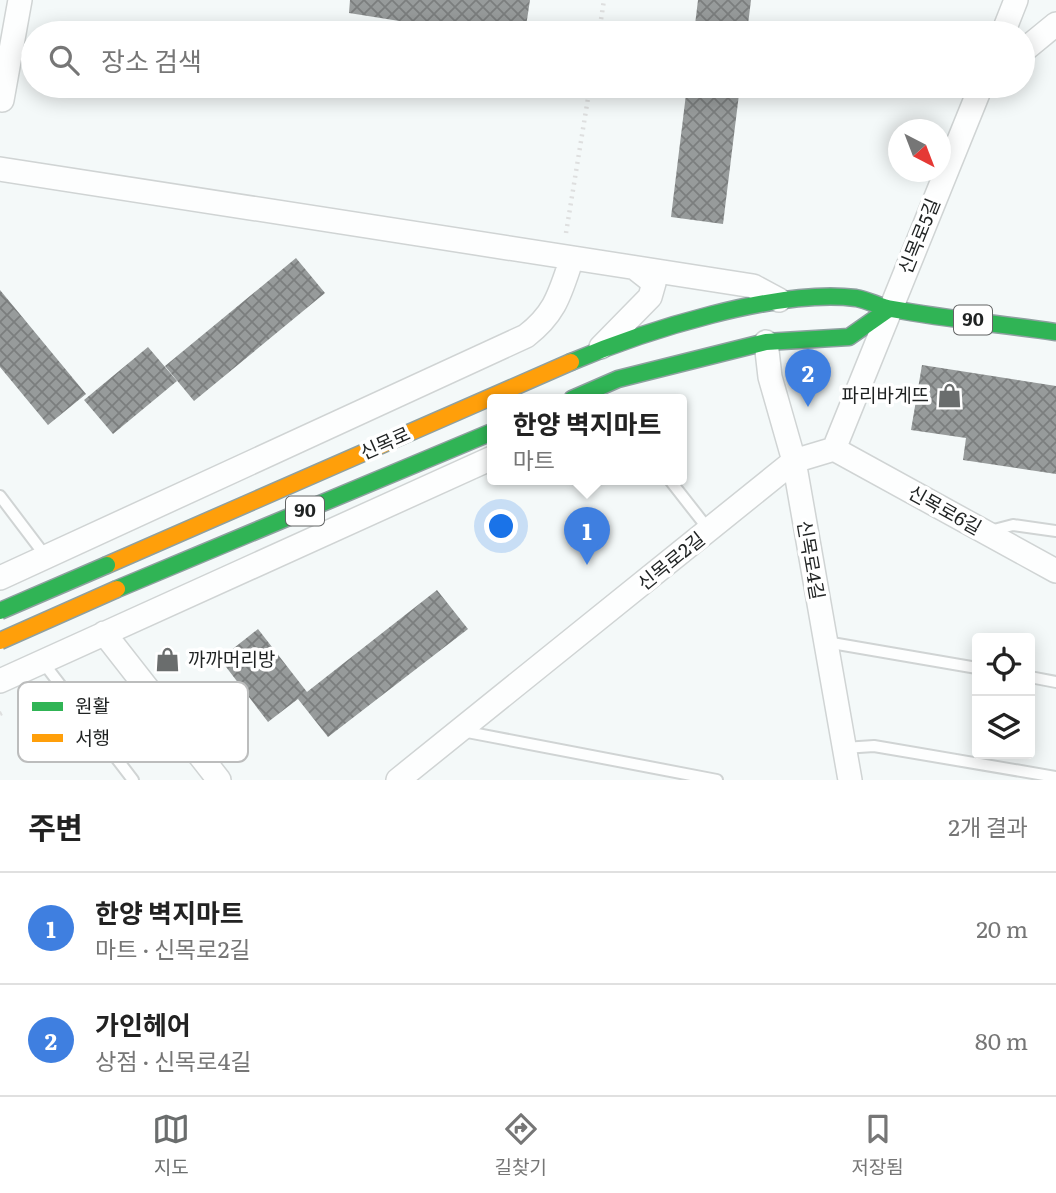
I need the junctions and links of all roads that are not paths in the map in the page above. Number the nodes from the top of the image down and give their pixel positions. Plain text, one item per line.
1 (20, 0) edge
2 (1016, 0) edge
3 (1008, 21) edge
4 (1056, 24) edge
5 (1035, 41) edge
6 (977, 98) edge
7 (2, 100) dead end
8 (0, 169) edge
9 (569, 249) junction
10 (635, 268) junction
11 (779, 300) junction
12 (890, 309) junction
13 (1056, 332) edge
14 (766, 342) junction
15 (597, 351) junction
16 (645, 375) junction
17 (499, 394) edge
18 (584, 394) edge
19 (624, 394) edge
20 (487, 399) edge
21 (487, 434) edge
22 (834, 449) junction
23 (487, 460) edge
24 (794, 461) junction
25 (674, 485) edge
26 (0, 496) edge
27 (709, 530) junction
28 (1056, 531) edge
29 (985, 532) junction
30 (46, 556) junction
31 (1056, 571) edge
32 (0, 578) edge
33 (0, 611) edge
34 (88, 611) dead end
35 (100, 627) junction
36 (0, 641) edge
37 (826, 642) junction
38 (41, 661) junction
39 (972, 667) edge
40 (1035, 678) edge
41 (0, 681) edge
42 (57, 682) edge
43 (143, 682) edge
44 (1056, 682) edge
45 (460, 730) junction
46 (844, 748) junction
47 (118, 762) edge
48 (205, 762) edge
49 (1056, 777) edge
50 (132, 780) edge
51 (219, 780) edge
52 (398, 780) edge
53 (717, 780) edge
54 (850, 780) edge

1 - 7 street
2 - 3 street
4 - 5 street
6 - 12 street, 신목로5길
8 - 9 street, 신목로
9 - 10 street, 신목로
9 - 30 street
10 - 11 street, 신목로
10 - 15 street
11 - 12 main road, 신목로 / 90
11 - 15 main road, 신목로 / 90
12 - 13 main road, 신목로 / 90
12 - 14 main road
12 - 22 street
14 - 16 main road
14 - 24 street, 신목로4길
15 - 17 main road, 신목로 / 90, bridge
16 - 18 main road
16 - 19 street
20 - 33 main road, 신목로 / 90, bridge
21 - 36 main road, 신목로 / 90, bridge
22 - 24 street, 신목로2길
22 - 29 street, 신목로6길
23 - 35 street
24 - 27 street, 신목로2길
24 - 37 street, 신목로4길
25 - 27 lane
26 - 30 lane
27 - 45 street, 신목로2길
28 - 29 lane
29 - 31 street, 신목로6길
30 - 32 street
30 - 34 lane
35 - 38 street
35 - 43 street
37 - 39 lane
37 - 46 street, 신목로4길
38 - 41 street
38 - 42 lane
40 - 44 lane
45 - 52 street, 신목로2길
45 - 53 lane
46 - 49 lane
46 - 54 street, 신목로4길
47 - 50 lane
48 - 51 street

